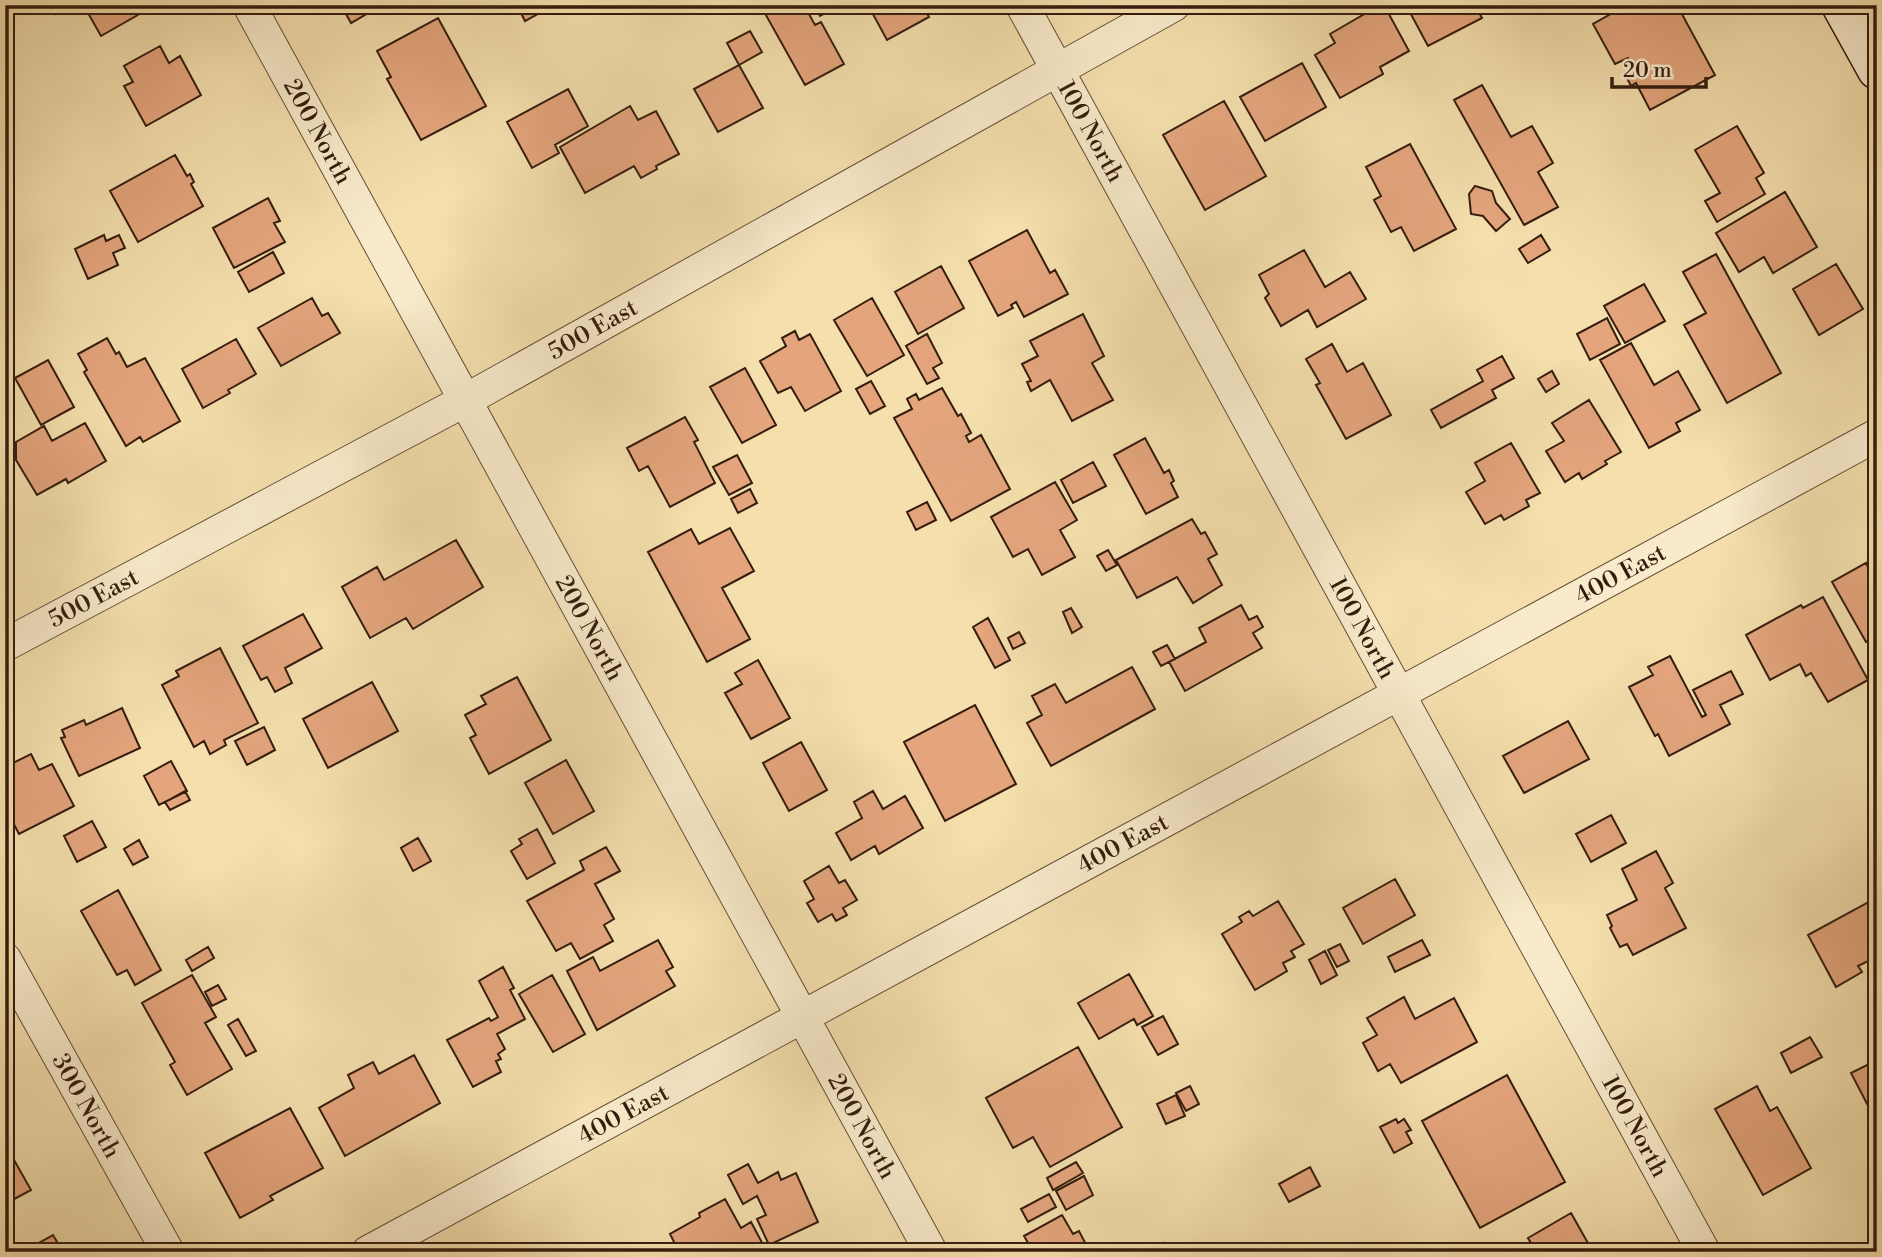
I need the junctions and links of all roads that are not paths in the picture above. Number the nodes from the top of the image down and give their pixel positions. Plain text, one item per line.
1 (249, 5) edge
2 (1022, 5) edge
3 (1174, 5) edge
4 (1841, 5) edge
5 (1057, 69) junction
6 (1877, 70) edge
7 (464, 401) junction
8 (1877, 435) edge
9 (5, 645) edge
10 (1398, 693) junction
11 (5, 959) edge
12 (802, 1016) junction
13 (168, 1252) edge
14 (368, 1252) edge
15 (931, 1252) edge
16 (1704, 1252) edge

1 - 7 street, 200 North
2 - 5 street, 100 North
3 - 5 street, 500 East
4 - 6 main road
5 - 7 street, 500 East
5 - 10 street, 100 North
7 - 9 street, 500 East
7 - 12 street, 200 North
8 - 10 street, 400 East
10 - 12 street, 400 East
10 - 16 street, 100 North
11 - 13 street, 300 North
12 - 14 street, 400 East
12 - 15 street, 200 North

